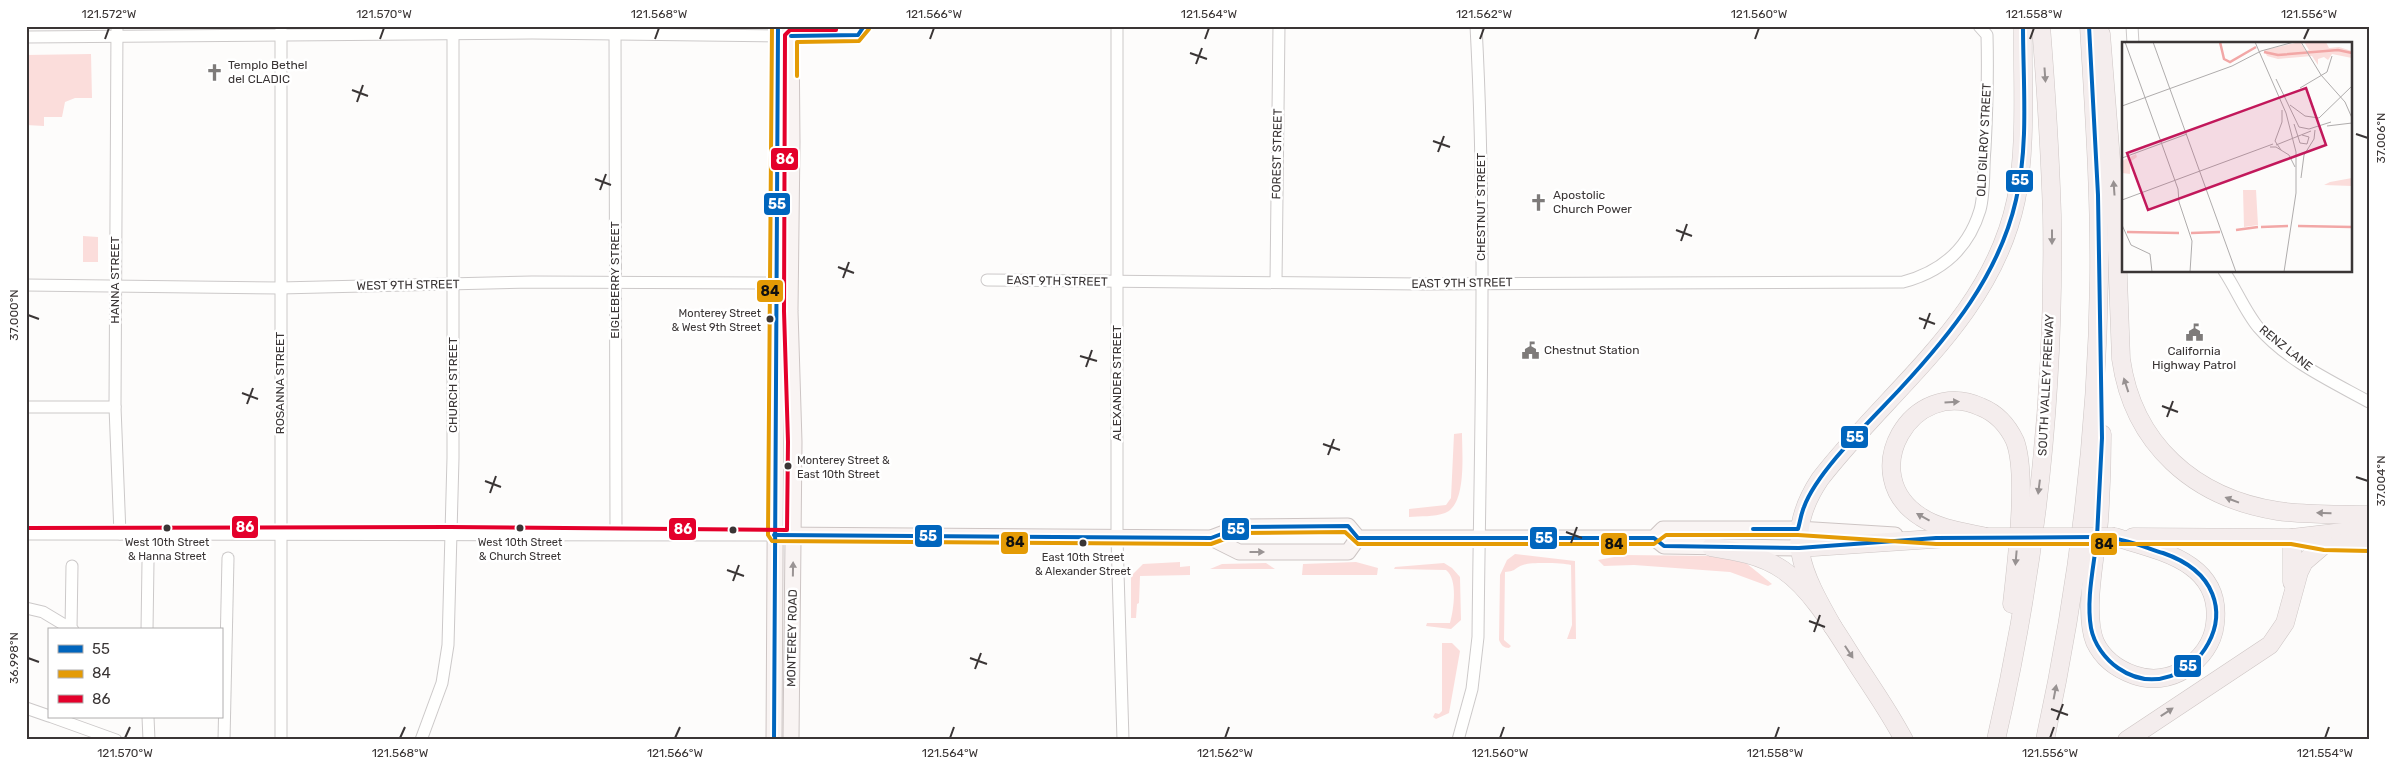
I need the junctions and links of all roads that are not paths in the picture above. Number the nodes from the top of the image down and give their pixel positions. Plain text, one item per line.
1 (1117, 26) edge
2 (1279, 26) edge
3 (1476, 26) edge
4 (1979, 26) edge
5 (2023, 26) edge
6 (2042, 26) edge
7 (2089, 26) edge
8 (2100, 26) edge
9 (2132, 26) edge
10 (453, 30) edge
11 (615, 30) edge
12 (281, 31) edge
13 (785, 31) edge
14 (117, 32) edge
15 (26, 37) edge
16 (2133, 42) edge
17 (1935, 271) joint
18 (2225, 272) edge
19 (988, 280) dead end
20 (2099, 280) junction
21 (1276, 281) junction
22 (615, 282) junction
23 (1117, 282) junction
24 (784, 283) junction
25 (1482, 283) junction
26 (26, 285) edge
27 (115, 285) junction
28 (454, 285) junction
29 (280, 288) junction
30 (2369, 402) edge
31 (26, 407) edge
32 (115, 408) junction
33 (2369, 515) edge
34 (1798, 529) junction
35 (2369, 529) edge
36 (450, 533) junction
37 (26, 534) edge
38 (120, 534) junction
39 (280, 534) junction
40 (616, 534) junction
41 (774, 535) junction
42 (793, 536) junction
43 (1986, 537) junction
44 (2115, 537) junction
45 (1117, 538) junction
46 (1211, 538) junction
47 (1358, 538) junction
48 (1479, 538) junction
49 (1654, 538) junction
50 (1936, 538) junction
51 (2292, 538) junction
52 (2325, 544) junction
53 (2369, 545) edge
54 (1711, 547) junction
55 (1799, 548) junction
56 (228, 558) dead end
57 (148, 562) dead end
58 (72, 566) dead end
59 (2292, 597) junction
60 (26, 608) edge
61 (1832, 626) junction
62 (70, 628) edge
63 (72, 628) edge
64 (147, 628) edge
65 (224, 638) edge
66 (26, 708) edge
67 (48, 716) edge
68 (53, 718) edge
69 (148, 718) edge
70 (116, 740) edge
71 (148, 740) edge
72 (224, 740) edge
73 (280, 740) edge
74 (421, 740) edge
75 (774, 740) edge
76 (791, 740) edge
77 (1123, 740) edge
78 (1458, 740) edge
79 (1904, 740) edge
80 (1995, 740) edge
81 (2045, 740) edge
82 (2127, 740) edge

1 - 23 street, ALEXANDER STREET
2 - 21 street, FOREST STREET
3 - 25 street, CHESTNUT STREET
4 - 17 street, OLD GILROY STREET
5 - 34 highway
6 -> 80 highway, SOUTH VALLEY FREEWAY
7 - 20 highway
33 -> 8 highway
9 - 16 street
10 - 11 street
10 - 12 street
10 - 28 street, CHURCH STREET
11 - 13 street
11 - 22 street, EIGLEBERRY STREET
12 - 14 street
12 - 29 street, ROSANNA STREET
13 - 24 main road
14 - 15 street
14 - 27 street, HANNA STREET
17 - 25 street, EAST 9TH STREET
18 - 30 street, RENZ LANE
19 - 23 street, EAST 9TH STREET
20 - 44 highway
81 -> 20 highway
21 - 23 street, EAST 9TH STREET
21 - 25 street, EAST 9TH STREET
22 - 24 street, WEST 9TH STREET
22 - 28 street, WEST 9TH STREET
22 - 40 street, EIGLEBERRY STREET
23 - 45 street, ALEXANDER STREET
24 - 41 main road, MONTEREY ROAD
24 - 42 main road, MONTEREY ROAD
25 - 48 street, CHESTNUT STREET
26 - 27 street, WEST 9TH STREET
27 - 29 street, WEST 9TH STREET
27 - 32 street, HANNA STREET
28 - 29 street, WEST 9TH STREET
28 - 36 street, CHURCH STREET
29 - 39 street, ROSANNA STREET
31 - 32 street
32 - 38 street, HANNA STREET
34 - 49 main road
34 - 50 main road
34 - 55 highway
35 - 51 highway
36 - 39 street
36 - 40 street
36 - 74 street, CHURCH STREET
37 - 38 street
38 - 39 street
39 - 73 street, ROSANNA STREET
40 - 41 street
41 - 42 main road
41 - 75 main road, MONTEREY ROAD
42 - 45 main road
76 -> 42 main road, MONTEREY ROAD
43 - 44 highway, bridge
43 - 50 highway
43 -> 80 highway
44 - 51 highway
45 - 46 main road
45 - 77 street, ALEXANDER STREET
46 - 47 main road
46 -> 47 main road
47 - 48 main road
48 - 49 main road
48 - 78 street, CHESTNUT STREET
49 - 54 main road
50 - 55 highway
51 - 52 highway
51 - 59 highway
52 - 53 highway
52 - 59 highway
54 - 55 main road
54 - 61 highway
55 - 61 highway
56 - 65 street
57 - 64 street
58 - 63 street
82 -> 59 highway
60 - 62 street
61 -> 79 highway
65 - 72 street
66 - 67 street
68 - 70 street
69 - 71 street

